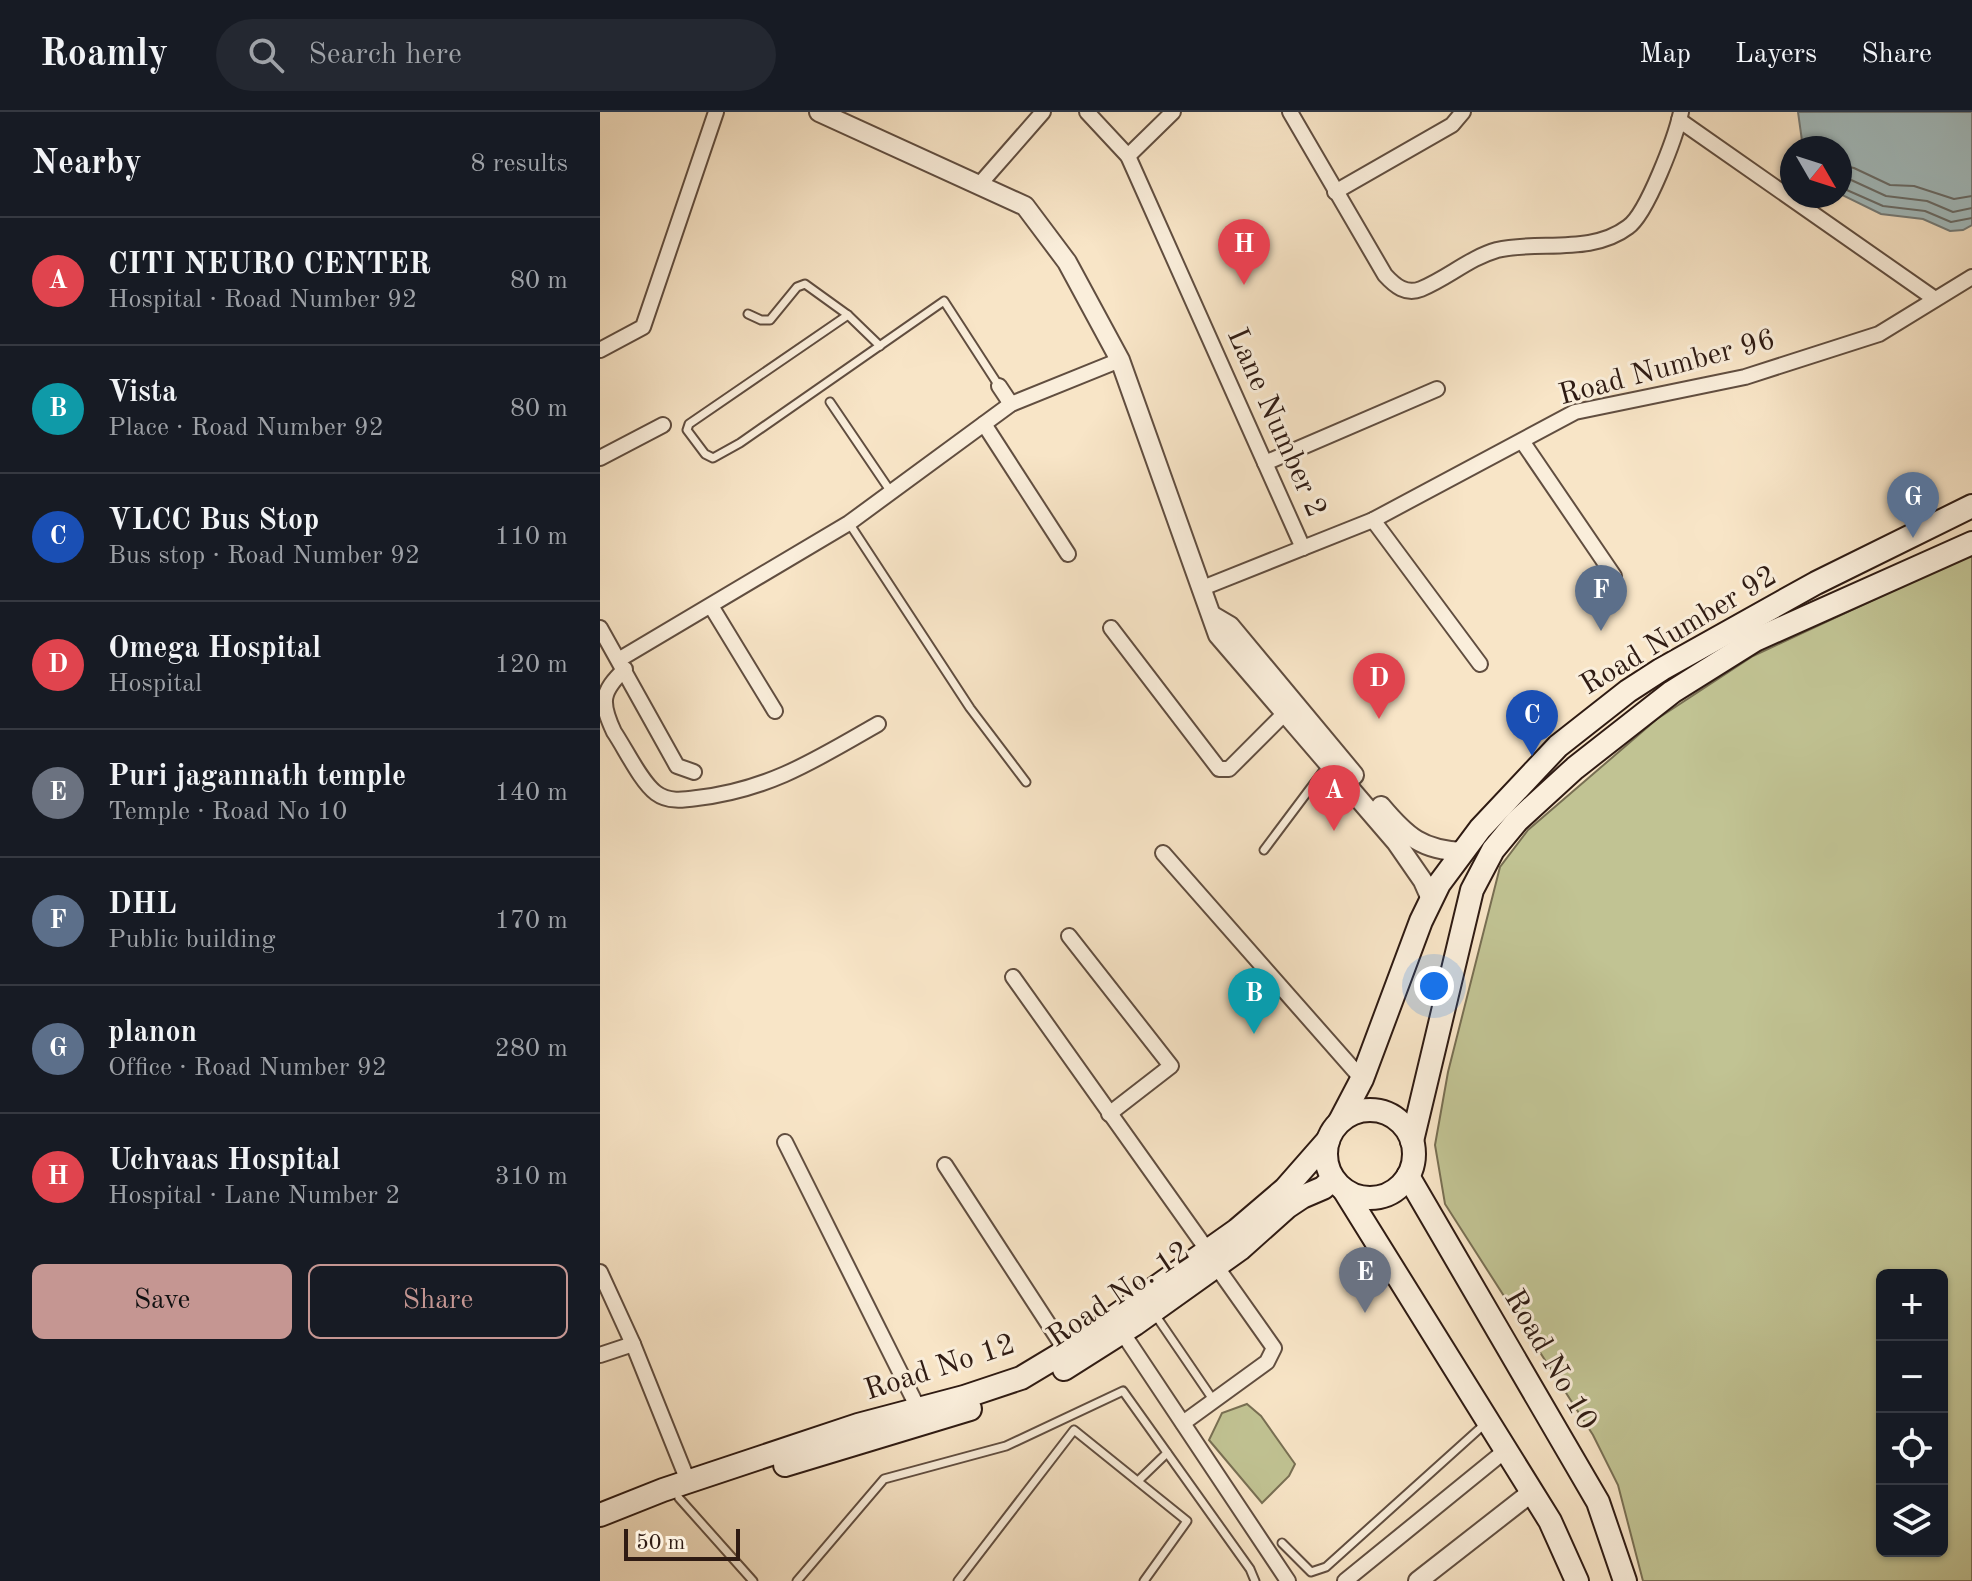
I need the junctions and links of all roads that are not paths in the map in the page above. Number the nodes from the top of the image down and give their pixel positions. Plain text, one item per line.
1 (716, 112) edge
2 (819, 112) edge
3 (1043, 112) edge
4 (1087, 112) edge
5 (1173, 112) edge
6 (1290, 112) edge
7 (1463, 112) edge
8 (1680, 116) edge
9 (1128, 156) junction
10 (979, 185) junction
11 (1335, 192) junction
12 (1972, 277) edge
13 (1935, 299) junction
14 (748, 314) dead end
15 (848, 315) junction
16 (880, 346) junction
17 (600, 350) edge
18 (1120, 360) junction
19 (999, 386) joint
20 (1437, 389) dead end
21 (830, 402) dead end
22 (1011, 404) junction
23 (984, 424) junction
24 (663, 425) dead end
25 (1522, 441) junction
26 (600, 458) edge
27 (1265, 463) junction
28 (891, 492) junction
29 (1972, 506) edge
30 (1373, 520) junction
31 (849, 523) junction
32 (1972, 543) edge
33 (1303, 548) junction
34 (1068, 554) dead end
35 (1614, 576) dead end
36 (1816, 583) junction
37 (1200, 589) junction
38 (711, 606) junction
39 (1827, 607) junction
40 (1213, 616) junction
41 (600, 628) edge
42 (1111, 628) dead end
43 (622, 664) junction
44 (1480, 664) dead end
45 (775, 711) dead end
46 (1284, 714) junction
47 (878, 724) dead end
48 (1558, 746) junction
49 (1328, 764) junction
50 (1575, 768) junction
51 (694, 772) dead end
52 (1026, 782) dead end
53 (1264, 850) dead end
54 (1463, 852) junction
55 (1163, 853) dead end
56 (1431, 899) junction
57 (1069, 936) dead end
58 (1013, 977) dead end
59 (1362, 1079) junction
60 (1109, 1114) junction
61 (1334, 1130) junction
62 (1412, 1141) junction
63 (785, 1142) dead end
64 (945, 1165) dead end
65 (1408, 1176) junction
66 (1338, 1184) junction
67 (1212, 1258) junction
68 (600, 1272) edge
69 (1153, 1311) junction
70 (1122, 1332) junction
71 (633, 1344) junction
72 (1066, 1351) junction
73 (600, 1355) edge
74 (1214, 1401) junction
75 (918, 1408) junction
76 (1488, 1421) junction
77 (1183, 1423) junction
78 (1506, 1450) junction
79 (1167, 1453) junction
80 (1138, 1481) junction
81 (684, 1490) junction
82 (1532, 1492) junction
83 (600, 1515) edge
84 (600, 1528) edge
85 (1282, 1543) dead end
86 (753, 1581) edge
87 (797, 1581) edge
88 (958, 1581) edge
89 (1144, 1581) edge
90 (1255, 1581) edge
91 (1288, 1581) edge
92 (1345, 1581) edge
93 (1418, 1581) edge
94 (1577, 1581) edge
95 (1625, 1581) edge

1 - 17 street
2 - 10 street
3 - 10 street
4 - 9 street, Lane Number 2
5 - 9 street
6 - 11 street
7 - 11 street
8 - 11 street
8 - 13 street
9 - 27 street, Lane Number 2
10 - 18 street
12 - 13 street, Road Number 96
13 - 25 street, Road Number 96
14 - 15 lane
15 - 16 lane
15 - 16 lane
16 - 19 lane
18 - 22 street
18 - 37 street
19 - 22 street
20 - 27 street
21 - 28 lane
22 - 23 street
23 - 28 street
23 - 34 street
24 - 26 street
25 - 30 street, Road Number 96
25 - 35 street
27 - 33 street, Lane Number 2
28 - 31 street
29 - 36 main road, Road Number 92
30 - 33 street, Road Number 96
30 - 44 street
31 - 38 street
31 - 52 lane
32 - 39 main road, Road Number 92
33 - 37 street, Road Number 96
36 - 39 main road
36 - 48 main road, Road Number 92
37 - 40 street
38 - 43 street
38 - 45 street
39 - 50 main road, Road Number 92
40 - 46 street
40 - 54 street
41 - 43 street
42 - 46 street
43 - 47 street
43 - 51 street
46 - 49 street
48 - 50 main road
48 - 54 main road, Road Number 92
49 - 53 lane
49 - 56 street
50 - 62 main road, Road Number 92
54 - 56 main road, Road Number 92
55 - 59 street
56 - 59 main road, Road Number 92
57 - 60 street
58 - 60 street
59 - 61 main road, Road Number 92
60 - 67 street
61 - 62 main road
61 - 66 main road
61 - 67 main road, Road No 12
62 - 65 main road
63 - 75 street
64 - 72 street
65 - 66 main road
65 - 95 main road, Road No 10
66 - 67 main road, Road No. 12
66 - 76 main road
67 - 69 main road, Road No. 12
67 - 72 main road, Road No 12
67 - 74 street
68 - 71 street
69 - 70 main road, Road No. 12
69 - 74 lane
70 - 77 street
70 - 81 main road, Road No. 12
71 - 73 street
71 - 81 street
72 - 75 main road, Road No 12
74 - 77 street
75 - 81 main road, Road No 12
76 - 78 main road
76 - 85 lane
77 - 91 street
78 - 82 main road
78 - 92 street
79 - 80 lane
79 - 87 lane
79 - 90 lane
80 - 88 lane
80 - 89 lane
81 - 83 main road, Road No 12
81 - 84 main road, Road No. 12
81 - 86 lane
82 - 93 street
82 - 94 main road

